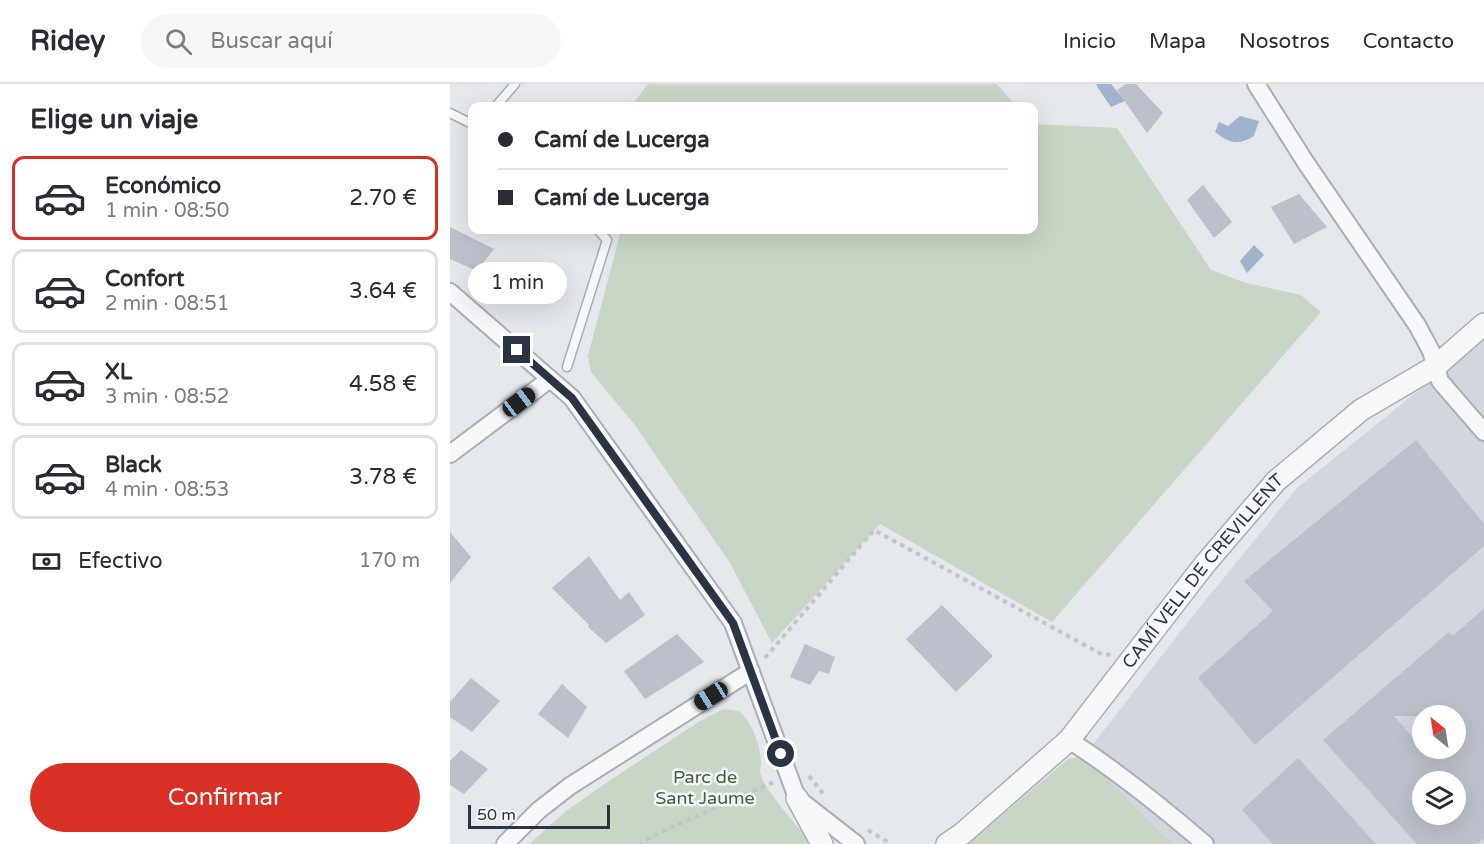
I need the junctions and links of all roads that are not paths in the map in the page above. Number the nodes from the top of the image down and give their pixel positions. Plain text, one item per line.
1 (514, 84) edge
2 (1256, 84) edge
3 (499, 102) edge
4 (450, 113) edge
5 (468, 122) edge
6 (602, 234) edge
7 (450, 292) edge
8 (1484, 324) edge
9 (1436, 366) junction
10 (567, 368) dead end
11 (550, 379) junction
12 (1484, 432) edge
13 (450, 454) edge
14 (750, 671) junction
15 (1070, 740) junction
16 (797, 798) junction
17 (505, 844) edge
18 (822, 844) edge
19 (856, 844) edge
20 (947, 844) edge
21 (1205, 844) edge

1 - 3 lane
2 - 9 street
4 - 5 lane
6 - 10 lane
7 - 11 street
8 - 9 street, CAMÍ VELL DE CREVILLENT
9 - 12 street
9 - 15 street, CAMÍ VELL DE CREVILLENT
11 - 13 street
11 - 14 street
14 - 16 street
14 - 17 street
15 - 20 street, CAMÍ VELL DE CREVILLENT
15 - 21 street
16 - 18 street
16 - 19 street

